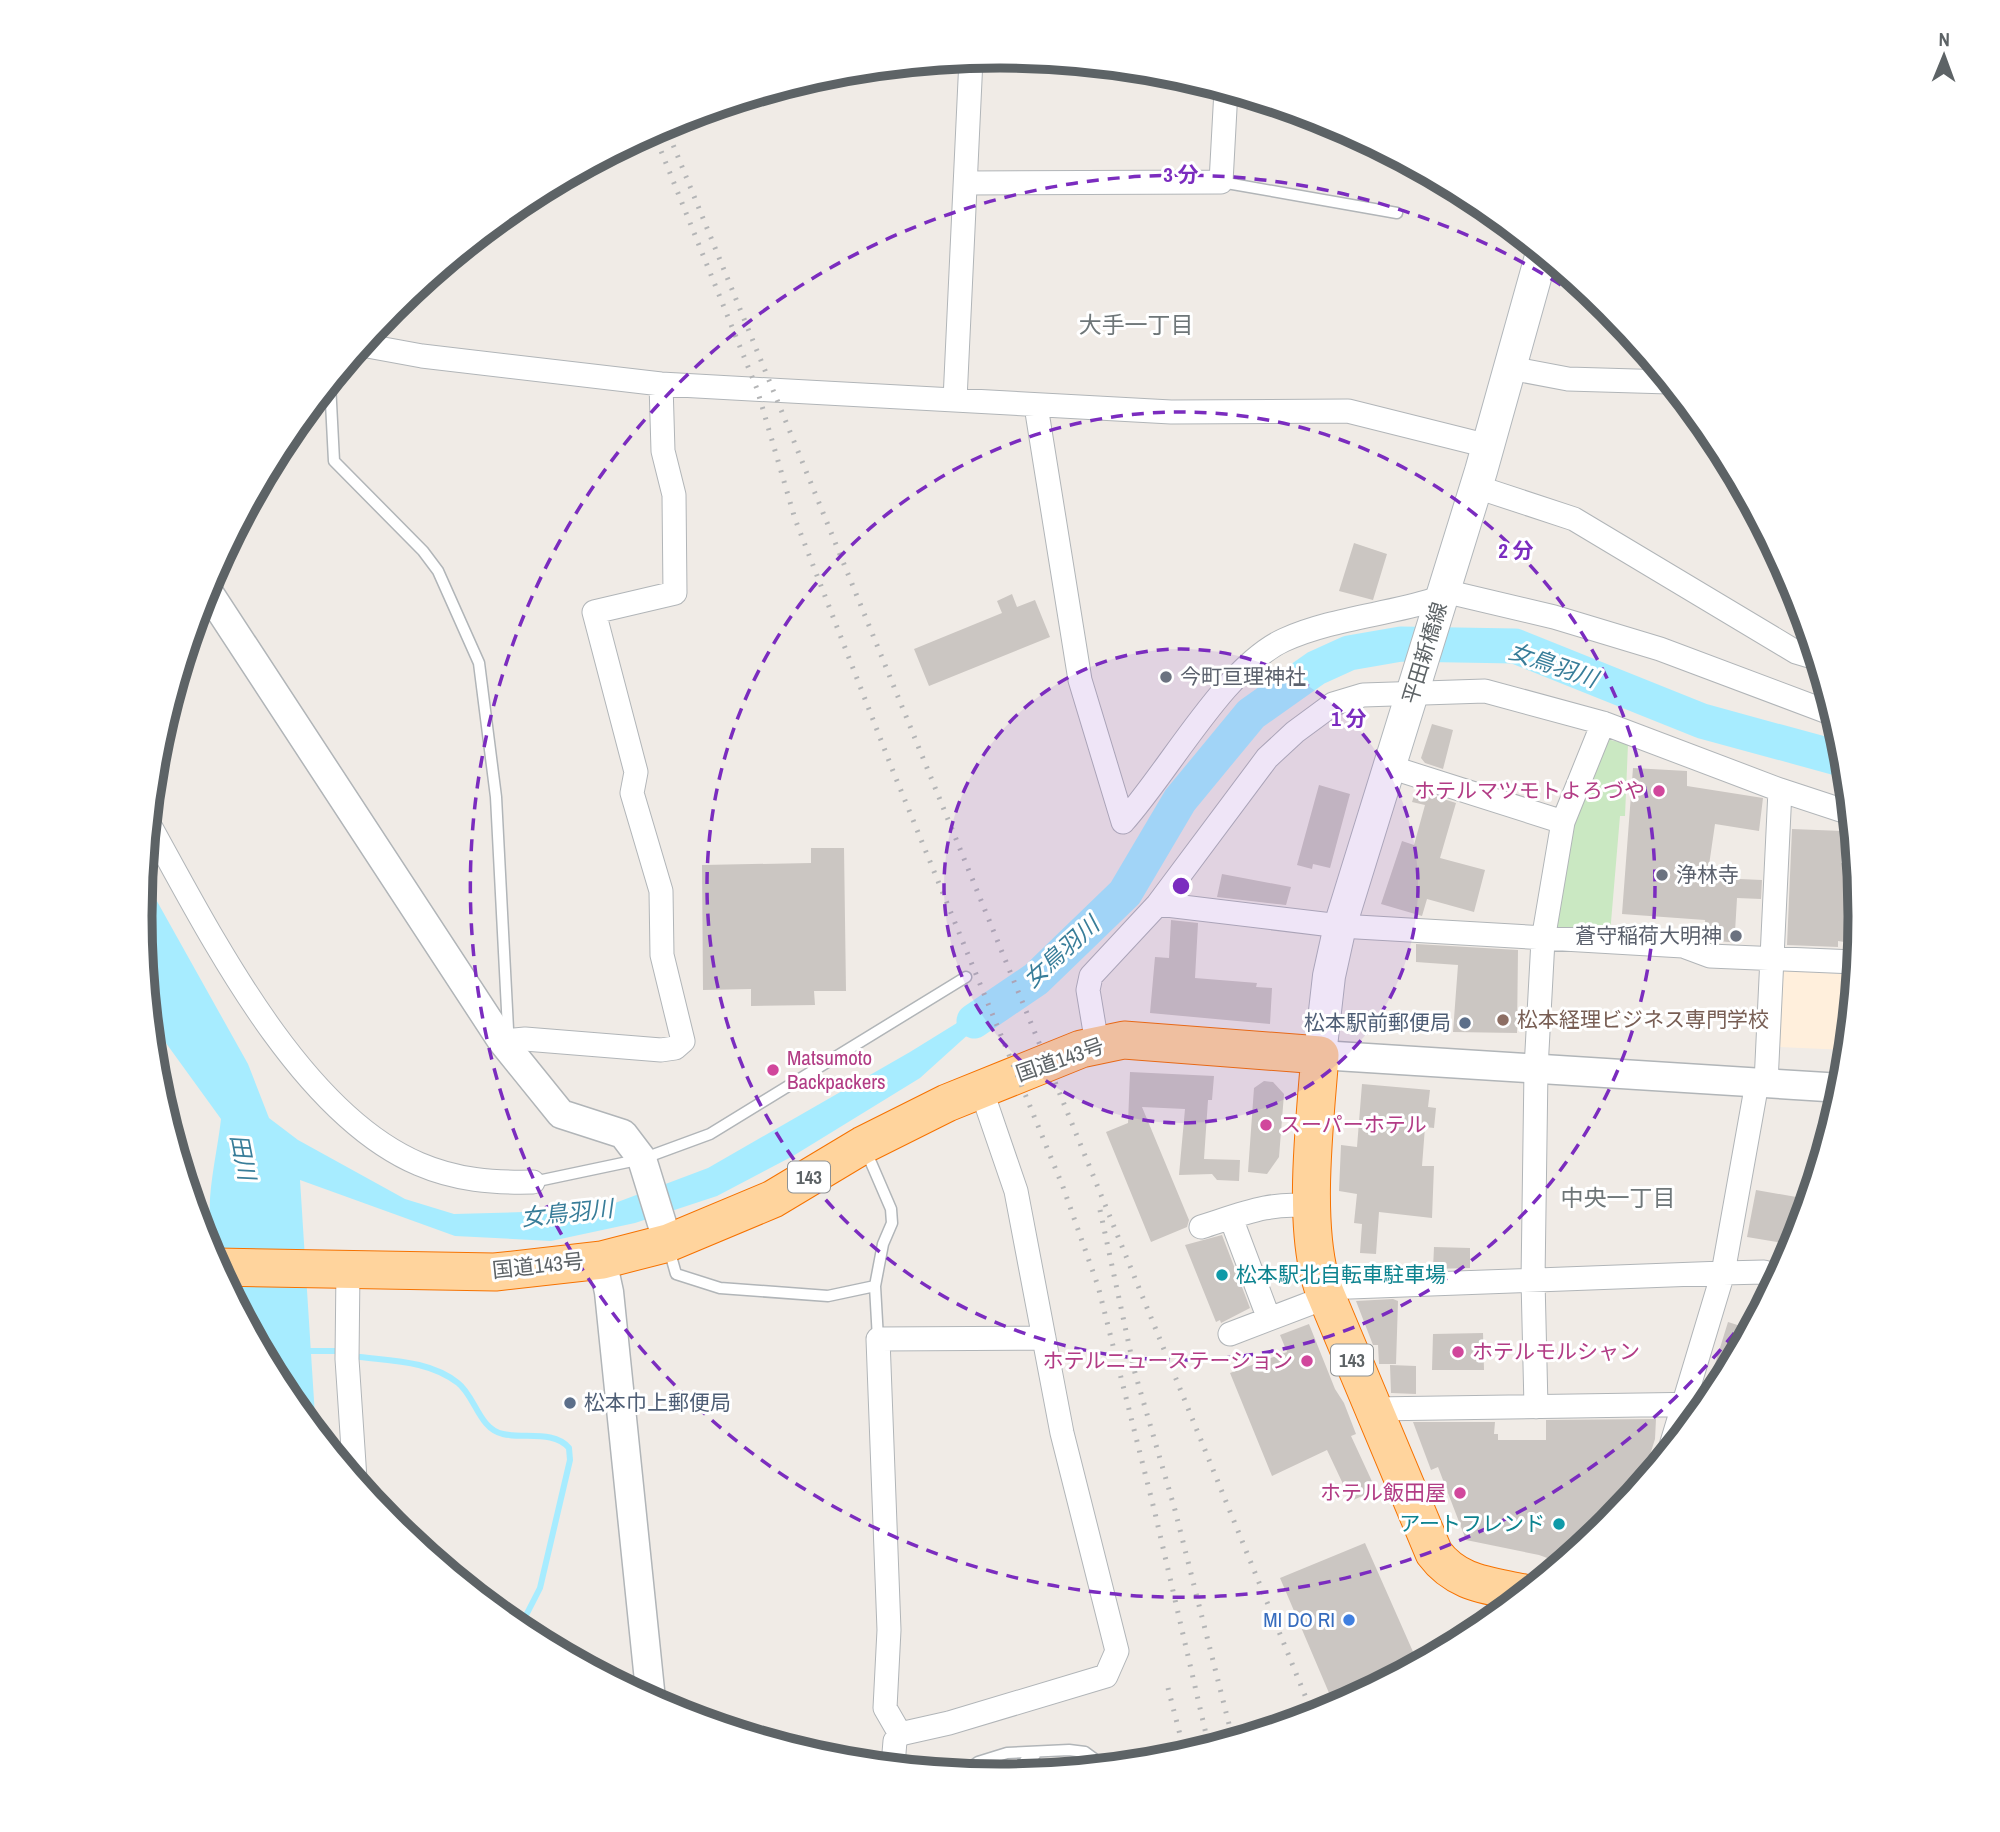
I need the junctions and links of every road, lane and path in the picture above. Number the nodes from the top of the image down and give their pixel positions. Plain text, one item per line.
1 (971, 69) edge
2 (1226, 99) edge
3 (1221, 182) junction
4 (967, 183) junction
5 (1397, 213) dead end
6 (1539, 263) edge
7 (373, 347) edge
8 (1510, 368) junction
9 (1658, 382) edge
10 (662, 384) junction
11 (331, 396) edge
12 (955, 400) junction
13 (1037, 406) junction
14 (1488, 446) junction
15 (1476, 487) junction
16 (214, 600) edge
17 (1442, 600) junction
18 (1807, 655) edge
19 (1416, 685) junction
20 (1822, 710) edge
21 (1603, 723) junction
22 (1390, 767) junction
23 (1780, 790) junction
24 (1841, 810) edge
25 (1563, 822) junction
26 (157, 837) edge
27 (1158, 904) junction
28 (1340, 926) junction
29 (1543, 940) junction
30 (1770, 957) junction
31 (1846, 961) edge
32 (966, 977) dead end
33 (502, 1041) junction
34 (1097, 1044) junction
35 (1320, 1055) junction
36 (1536, 1069) junction
37 (1761, 1083) junction
38 (1830, 1087) edge
39 (981, 1089) junction
40 (863, 1145) junction
41 (645, 1165) junction
42 (533, 1182) joint
43 (1312, 1208) junction
44 (1231, 1218) junction
45 (1201, 1227) dead end
46 (666, 1234) junction
47 (602, 1260) junction
48 (229, 1267) edge
49 (343, 1269) junction
50 (1723, 1273) junction
51 (1768, 1273) edge
52 (1533, 1280) junction
53 (875, 1286) junction
54 (1325, 1292) junction
55 (1269, 1318) junction
56 (1233, 1330) dead end
57 (1044, 1338) junction
58 (878, 1339) junction
59 (1683, 1405) junction
60 (1692, 1405) edge
61 (1536, 1407) junction
62 (1373, 1409) junction
63 (1676, 1427) edge
64 (354, 1464) edge
65 (1514, 1591) edge
66 (651, 1688) edge
67 (900, 1734) junction
68 (1038, 1753) junction
69 (893, 1756) edge
70 (1094, 1758) edge
71 (981, 1763) edge
72 (1024, 1763) edge

1 - 4 street
2 - 3 street
3 - 4 street
3 - 5 lane
4 - 12 street
6 - 8 main road, 平田新橋線
7 - 10 street
8 - 9 street
8 - 14 main road, 平田新橋線
10 - 12 street
10 - 33 street
11 - 33 lane
12 - 13 street
13 - 14 street
13 - 17 street
14 - 15 main road, 平田新橋線
15 - 17 main road, 平田新橋線
15 - 18 street
16 - 33 street
17 - 19 main road, 平田新橋線
17 - 20 street
19 - 21 street
19 - 22 main road, 平田新橋線
19 - 27 street
21 - 23 street
21 - 25 street
22 - 25 street
22 - 28 main road, 平田新橋線
23 - 24 street
23 - 30 street
25 - 29 street
26 - 42 street
27 - 28 street
27 - 34 street
28 - 29 street
28 - 35 main road, 平田新橋線
29 - 30 street
29 - 36 street
30 - 31 street
30 - 37 street
32 - 41 lane
33 - 41 street
34 - 35 highway, 国道143号 / 143
34 - 39 highway, 国道143号 / 143
35 - 36 street
35 - 43 highway, 143
36 - 37 street
36 - 52 street
37 - 38 street
37 - 50 street
39 - 40 highway, 国道143号 / 143
39 - 57 street
40 - 46 highway, 国道143号 / 143
40 - 53 lane
41 - 42 lane
41 - 46 street
43 - 44 street
43 - 54 highway, 143
44 - 45 street
44 - 55 street
46 - 47 highway, 国道143号 / 143
46 - 53 lane
47 - 49 highway, 国道143号 / 143
47 - 66 street
48 - 49 highway, 国道143号 / 143
49 - 64 street
50 - 51 street
50 - 52 street
50 - 59 street
52 - 54 street
52 - 61 street
53 - 58 lane
54 - 55 street
54 - 62 highway, 143
55 - 56 street
57 - 58 street
57 - 67 street
58 - 67 street
59 - 60 street
59 - 61 street
59 - 63 street
61 - 62 street
62 - 65 highway, 143
67 - 69 street
68 - 70 lane
68 - 71 lane
68 - 72 lane

